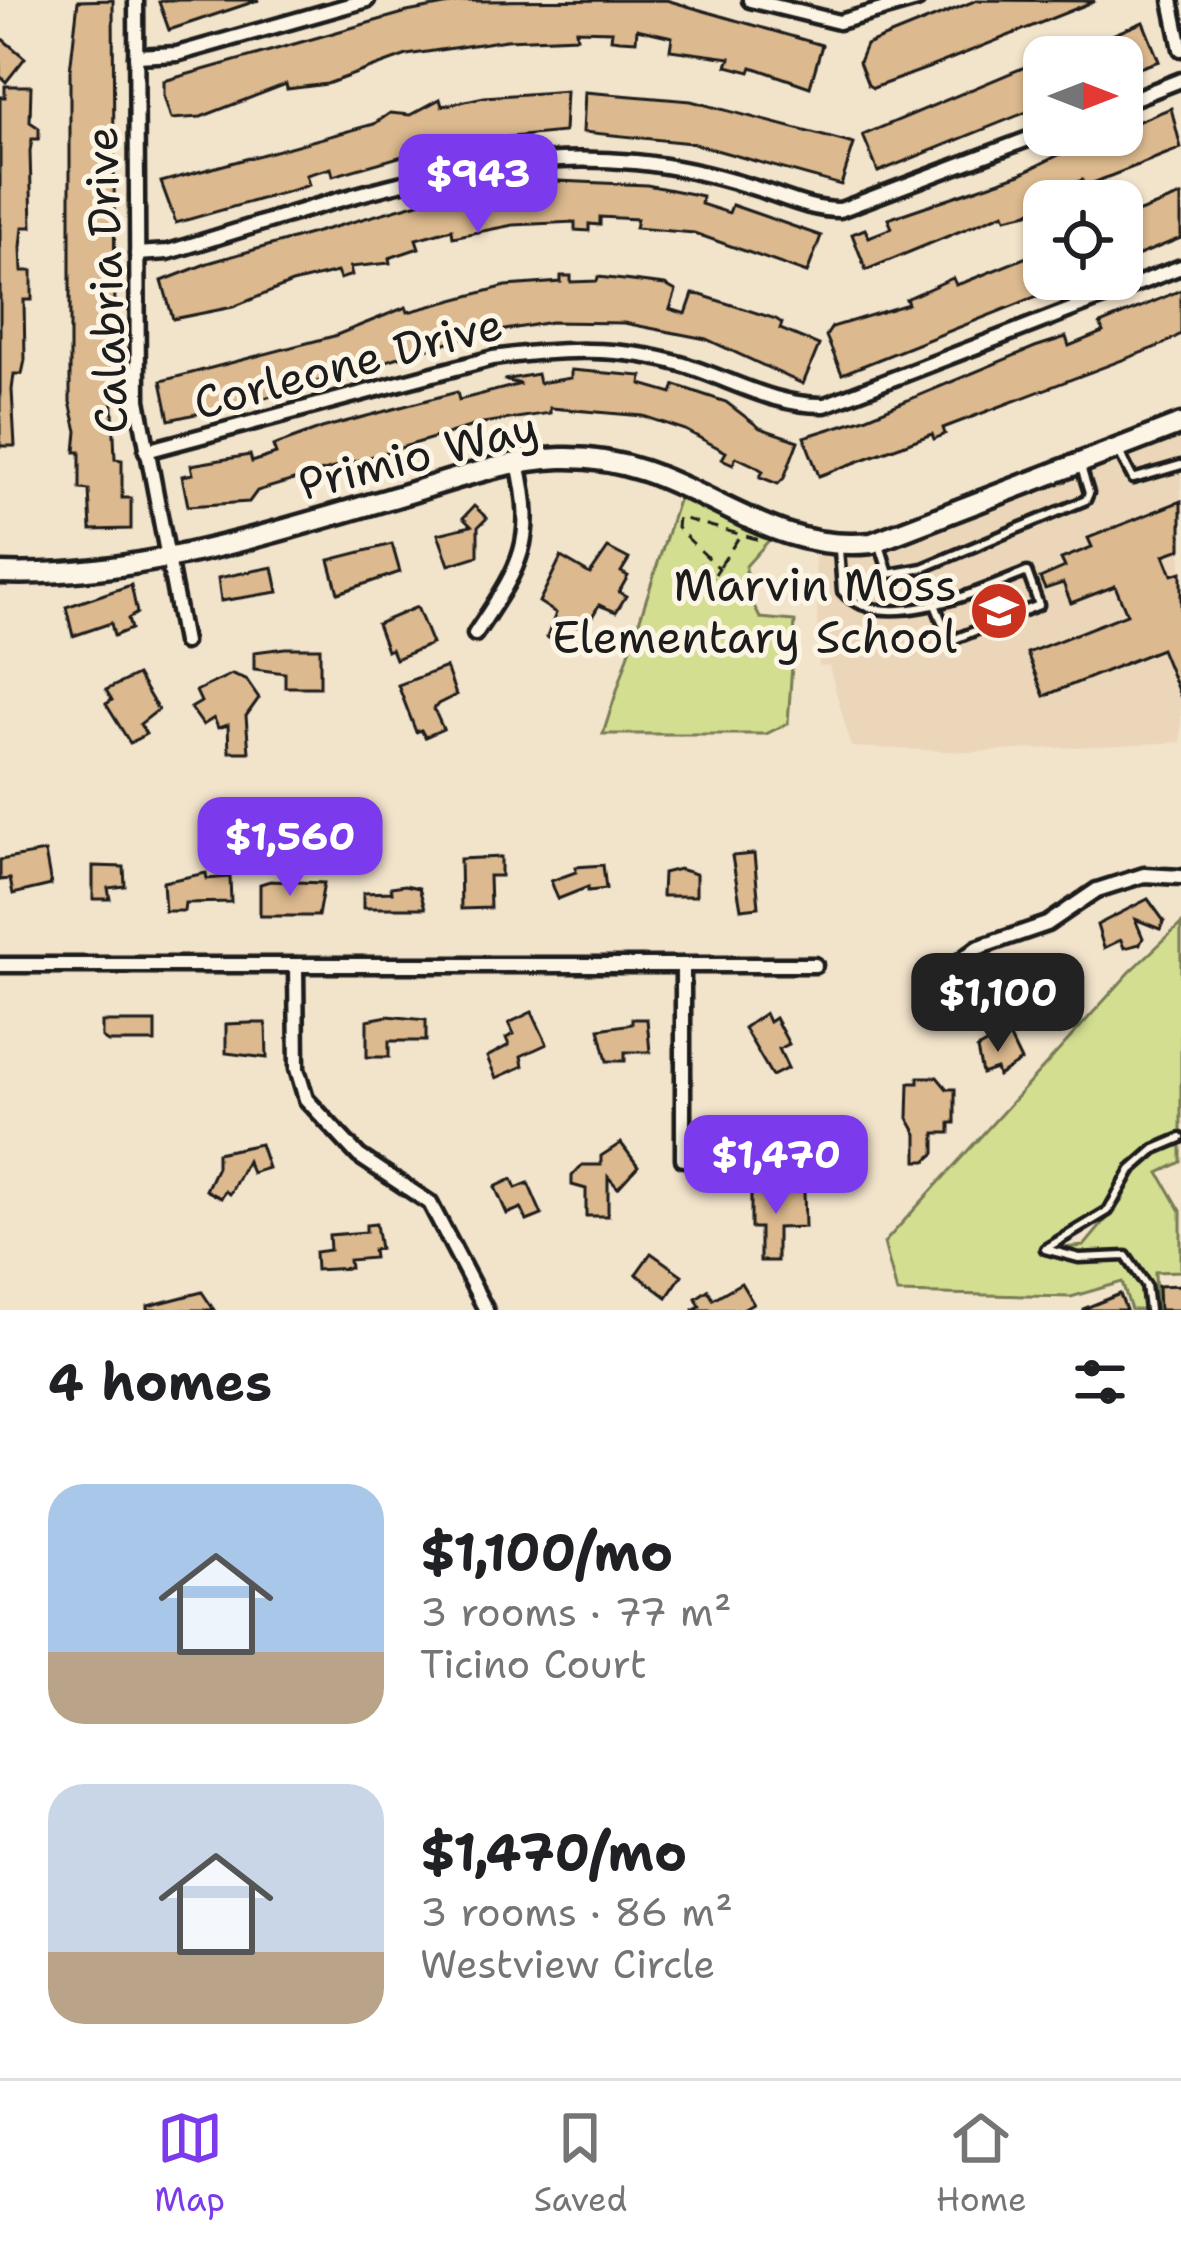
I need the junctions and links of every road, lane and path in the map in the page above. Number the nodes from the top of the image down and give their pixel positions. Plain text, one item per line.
1 (136, 0) edge
2 (367, 0) edge
3 (750, 0) edge
4 (917, 0) edge
5 (1171, 0) edge
6 (793, 6) edge
7 (1181, 50) edge
8 (136, 56) junction
9 (1181, 80) edge
10 (1143, 95) edge
11 (1023, 142) edge
12 (137, 254) junction
13 (1181, 267) edge
14 (1181, 424) edge
15 (1117, 449) junction
16 (146, 452) junction
17 (518, 463) junction
18 (1079, 464) junction
19 (1181, 465) edge
20 (752, 527) junction
21 (879, 541) junction
22 (838, 545) junction
23 (167, 556) junction
24 (713, 562) junction
25 (719, 568) junction
26 (708, 569) junction
27 (0, 574) edge
28 (715, 574) junction
29 (937, 607) junction
30 (475, 634) dead end
31 (184, 642) dead end
32 (1181, 878) edge
33 (0, 965) edge
34 (296, 965) junction
35 (683, 965) junction
36 (815, 965) dead end
37 (924, 988) dead end
38 (1181, 1138) edge
39 (683, 1159) dead end
40 (486, 1310) edge
41 (1149, 1310) edge

1 - 8 street, Calabria Drive
2 - 8 street
3 - 6 street
4 - 6 street
5 - 7 street
8 - 12 street, Calabria Drive
9 - 10 street
11 - 12 street
12 - 16 street, Calabria Drive
13 - 16 street, Corleone Drive
14 - 15 street, Primio Way
15 - 18 street, Primio Way
15 - 19 lane
16 - 23 street, Calabria Drive
17 - 20 street, Primio Way
17 - 23 street, Primio Way
17 - 30 street
18 - 21 street, Primio Way
18 - 21 lane
20 - 22 street, Primio Way
20 - 24 path
20 - 25 path
21 - 22 street, Primio Way
22 - 29 lane
23 - 27 street, Primio Way
23 - 31 street, Calabria Drive
24 - 25 path
24 - 26 path
25 - 28 path
26 - 28 path
26 - 28 path
29 - 29 lane
32 - 37 street
33 - 34 street
34 - 35 street
34 - 40 street
35 - 36 street
35 - 39 street
38 - 41 lane

